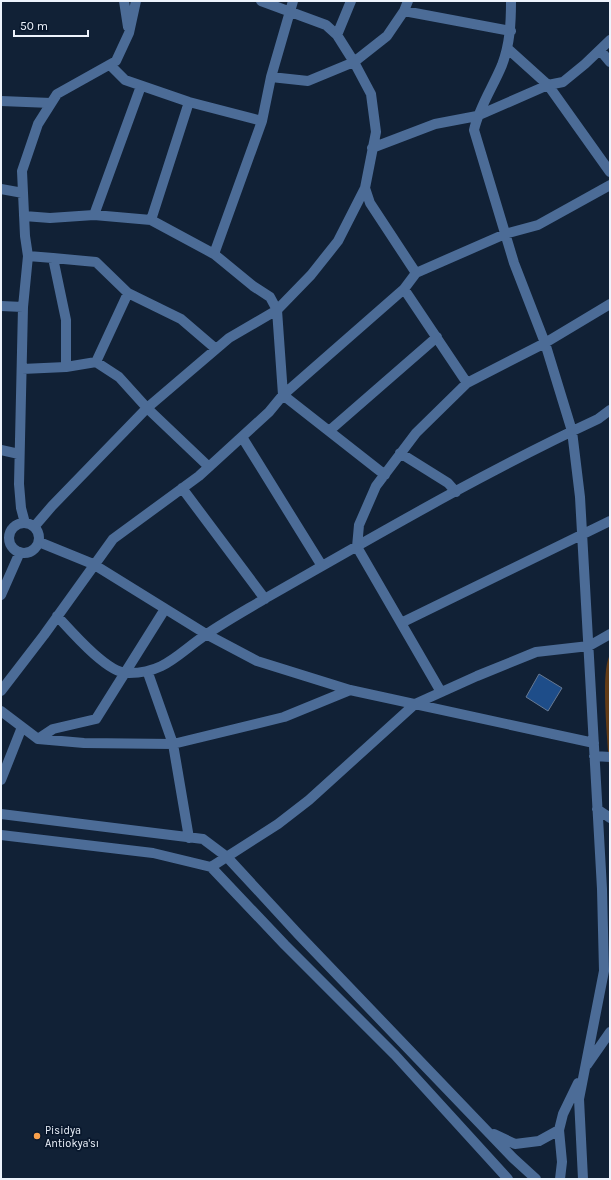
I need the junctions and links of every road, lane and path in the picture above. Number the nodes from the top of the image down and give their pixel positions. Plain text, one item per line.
1 (124, 1) edge
2 (136, 1) edge
3 (261, 1) edge
4 (293, 1) edge
5 (350, 1) edge
6 (408, 1) edge
7 (511, 1) edge
8 (404, 11) junction
9 (289, 12) junction
10 (511, 31) junction
11 (129, 33) junction
12 (337, 35) junction
13 (610, 40) edge
14 (507, 48) junction
15 (600, 50) junction
16 (354, 62) junction
17 (610, 62) edge
18 (110, 65) junction
19 (271, 77) junction
20 (548, 85) junction
21 (141, 86) junction
22 (1, 101) edge
23 (188, 102) junction
24 (51, 103) junction
25 (477, 116) junction
26 (262, 121) junction
27 (372, 148) junction
28 (610, 170) edge
29 (610, 185) edge
30 (365, 188) junction
31 (1, 189) edge
32 (23, 193) junction
33 (94, 215) junction
34 (24, 216) junction
35 (152, 220) junction
36 (505, 234) junction
37 (214, 254) junction
38 (28, 256) junction
39 (53, 258) junction
40 (416, 273) junction
41 (404, 289) junction
42 (128, 292) junction
43 (610, 304) edge
44 (1, 306) edge
45 (23, 307) junction
46 (277, 310) junction
47 (437, 337) junction
48 (545, 344) junction
49 (216, 349) junction
50 (96, 362) junction
51 (66, 367) junction
52 (22, 369) junction
53 (467, 383) junction
54 (283, 395) junction
55 (147, 408) junction
56 (610, 410) edge
57 (329, 431) junction
58 (572, 431) junction
59 (242, 437) junction
60 (1, 450) edge
61 (19, 454) junction
62 (400, 454) junction
63 (209, 466) junction
64 (384, 475) junction
65 (182, 488) junction
66 (456, 492) junction
67 (610, 521) edge
68 (30, 525) junction
69 (582, 534) junction
70 (5, 537) edge
71 (38, 542) junction
72 (357, 547) junction
73 (20, 552) junction
74 (93, 564) junction
75 (322, 566) junction
76 (1, 595) edge
77 (265, 599) junction
78 (165, 609) junction
79 (57, 616) junction
80 (401, 623) junction
81 (206, 634) junction
82 (610, 634) edge
83 (589, 646) junction
84 (148, 673) junction
85 (124, 674) junction
86 (350, 690) junction
87 (1, 691) edge
88 (441, 692) junction
89 (415, 704) junction
90 (1, 710) edge
91 (22, 727) junction
92 (38, 739) junction
93 (594, 743) junction
94 (173, 744) junction
95 (594, 756) junction
96 (610, 757) edge
97 (1, 780) edge
98 (597, 809) junction
99 (1, 814) edge
100 (610, 818) edge
101 (1, 835) edge
102 (189, 838) junction
103 (227, 857) junction
104 (211, 867) junction
105 (607, 973) edge
106 (610, 1032) edge
107 (585, 1069) junction
108 (559, 1130) junction
109 (489, 1132) junction
110 (508, 1179) edge
111 (536, 1179) edge
112 (560, 1179) edge
113 (583, 1179) edge

1 - 11 street
2 - 11 street
3 - 9 street
4 - 9 street
5 - 12 street
6 - 8 street
7 - 10 street
8 - 10 street
8 - 16 street
9 - 12 street
9 - 19 street
10 - 14 street
11 - 18 street
12 - 16 street
13 - 15 street
14 - 20 street
14 - 25 street
15 - 17 street
15 - 20 street
16 - 19 street
16 - 27 street
18 - 21 street
18 - 24 street
19 - 26 street
20 - 25 street
20 - 28 street
21 - 23 street
21 - 33 street
22 - 24 street
23 - 26 street
23 - 35 street
24 - 32 street
25 - 27 street
25 - 36 street
26 - 37 street
27 - 30 street
29 - 36 street
30 - 40 street
30 - 46 street
31 - 32 street
32 - 34 street
33 - 34 street
33 - 35 street
34 - 38 street
35 - 37 street
36 - 40 street
36 - 48 street
37 - 46 street
38 - 39 street
38 - 45 street
39 - 42 street
39 - 51 street
40 - 41 street
41 - 47 street
41 - 54 street
42 - 49 street
42 - 50 street
43 - 48 street
44 - 45 street
45 - 52 street
46 - 49 street
46 - 54 street
47 - 53 street
47 - 57 street
48 - 53 street
48 - 58 street
49 - 55 street
50 - 51 street
50 - 55 street
51 - 52 street
52 - 61 street
53 - 62 street
54 - 57 street
54 - 59 street
55 - 63 street
55 - 68 street
56 - 58 street
57 - 64 street
58 - 66 street
58 - 69 street
59 - 63 street
59 - 75 street
60 - 61 street
61 - 68 street
62 - 64 street
62 - 66 street
63 - 65 street
64 - 72 street
65 - 74 street
65 - 77 street
66 - 72 street
67 - 69 street
68 - 70 street
68 - 71 street
69 - 80 street
69 - 83 street
70 - 73 street
71 - 73 street
71 - 74 street
72 - 75 street
72 - 80 street
73 - 76 street
74 - 78 street
74 - 79 street
75 - 77 street
77 - 81 street
78 - 81 street
78 - 85 street
79 - 85 street
79 - 87 street
80 - 88 street
81 - 84 street
81 - 86 street
82 - 83 street
83 - 88 street
83 - 93 street
84 - 85 street
84 - 94 street
85 - 92 street
86 - 89 street
86 - 94 street
88 - 89 street
89 - 93 street
89 - 103 street
90 - 91 street
91 - 92 street
91 - 97 street
92 - 94 street
93 - 95 street
94 - 102 street
95 - 96 street
95 - 98 street
98 - 100 street
98 - 105 street
99 - 102 street
101 - 104 street
102 - 103 street
103 - 104 street
103 - 109 street
104 - 110 street
105 - 107 street
106 - 107 street
107 - 108 street
107 - 113 street
108 - 109 street
108 - 112 street
109 - 111 street

